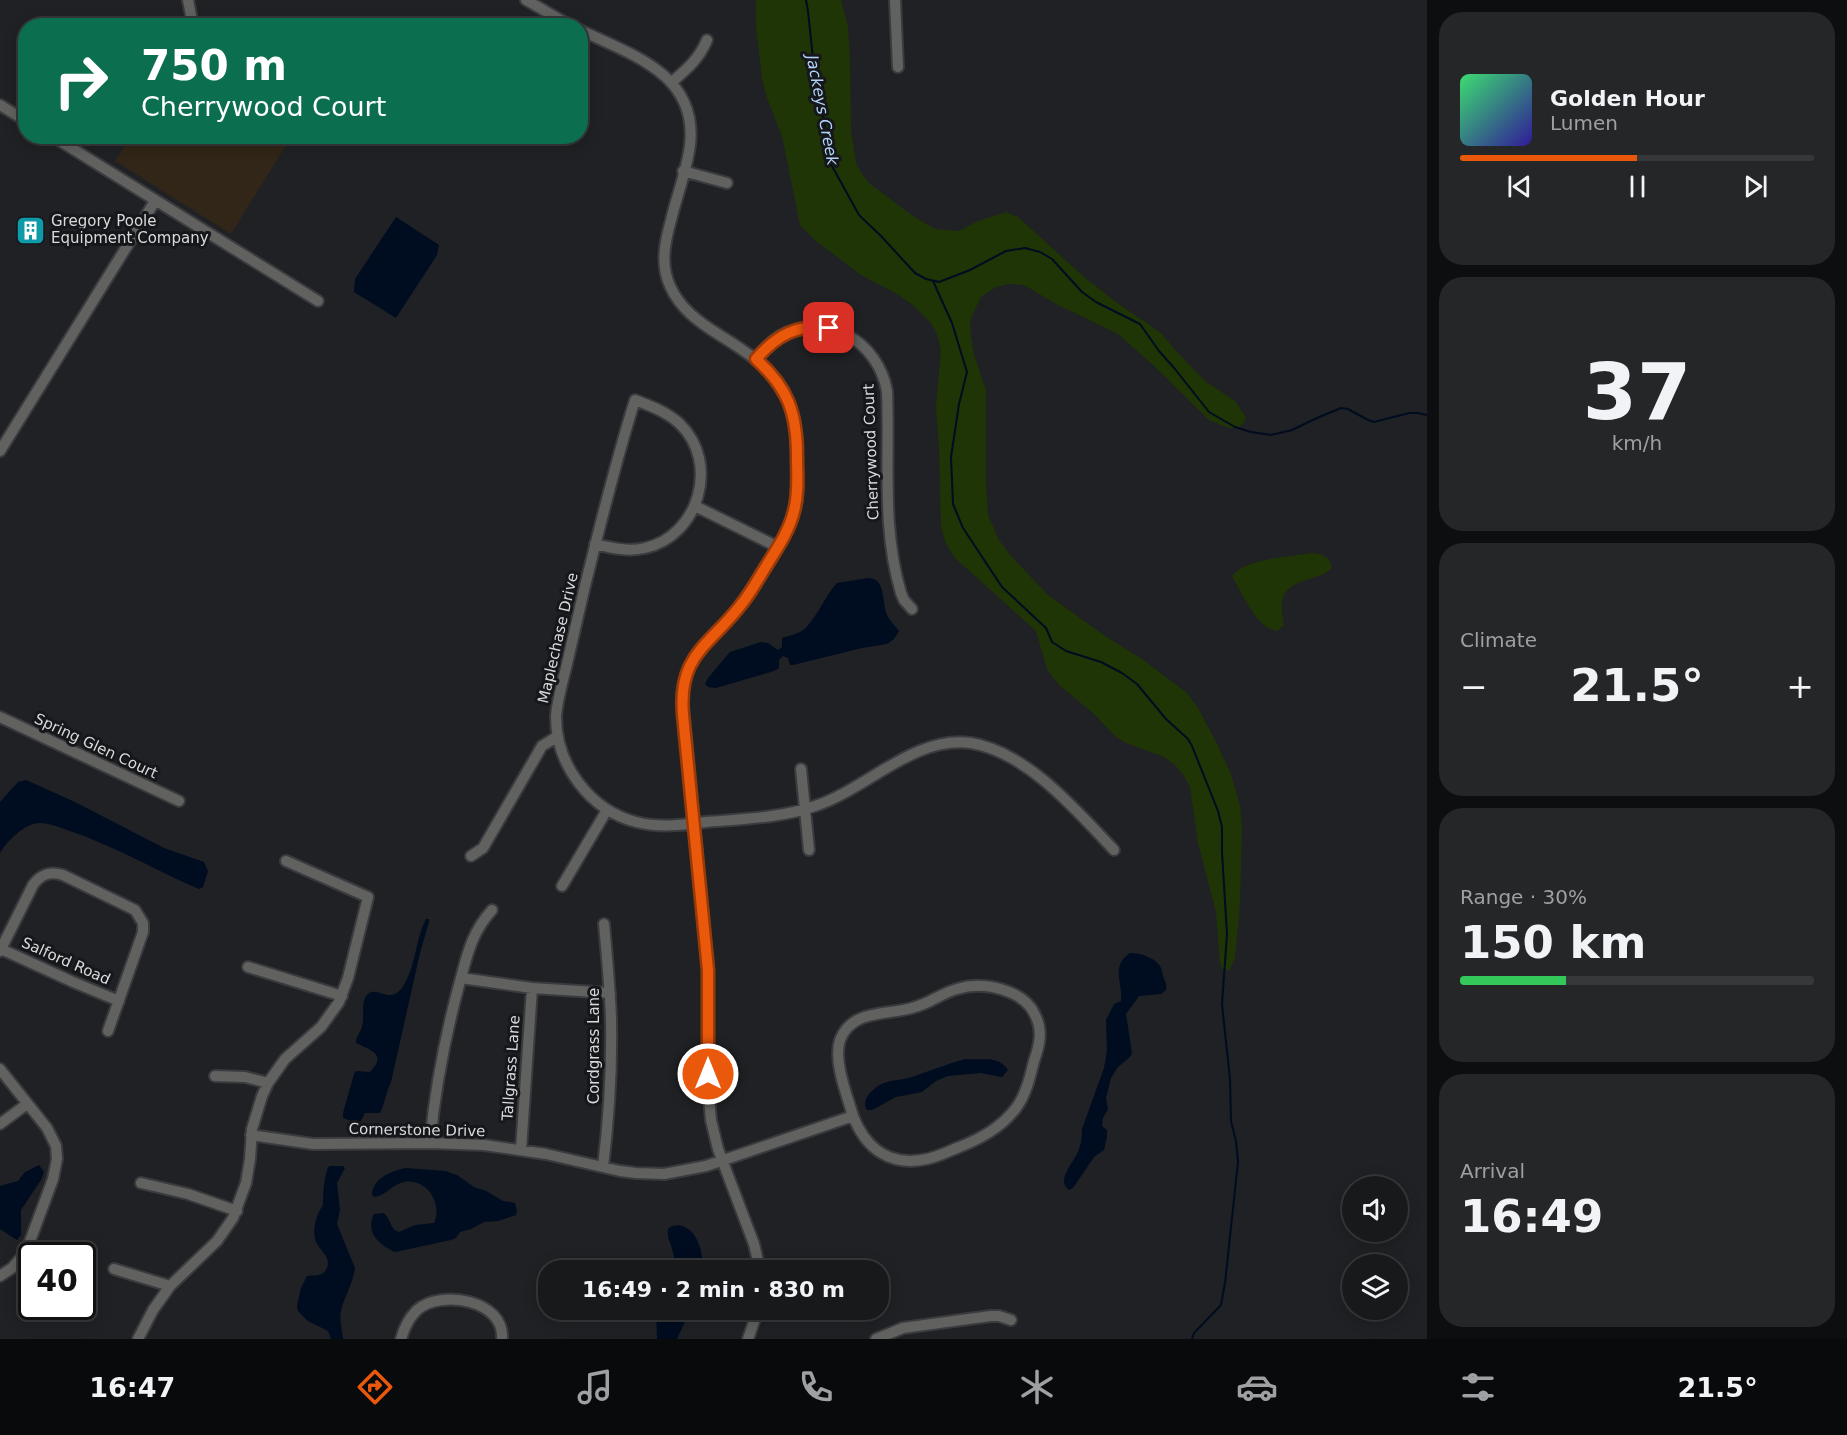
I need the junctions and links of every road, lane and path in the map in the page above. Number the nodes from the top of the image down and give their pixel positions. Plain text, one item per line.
1 (188, 0) edge
2 (526, 0) edge
3 (895, 0) edge
4 (191, 18) edge
5 (557, 18) edge
6 (588, 34) edge
7 (706, 40) dead end
8 (898, 67) dead end
9 (672, 82) junction
10 (0, 105) edge
11 (18, 116) edge
12 (65, 144) edge
13 (683, 171) junction
14 (727, 183) dead end
15 (155, 201) junction
16 (318, 301) dead end
17 (756, 359) junction
18 (0, 451) edge
19 (695, 506) junction
20 (595, 544) junction
21 (778, 547) junction
22 (912, 609) dead end
23 (0, 717) edge
24 (558, 736) junction
25 (801, 769) dead end
26 (179, 801) dead end
27 (607, 810) junction
28 (805, 810) junction
29 (693, 824) junction
30 (809, 850) dead end
31 (1114, 850) dead end
32 (471, 856) dead end
33 (286, 861) dead end
34 (562, 885) dead end
35 (492, 910) dead end
36 (604, 924) dead end
37 (1, 950) edge
38 (248, 968) dead end
39 (461, 978) junction
40 (532, 988) junction
41 (610, 993) junction
42 (342, 996) junction
43 (118, 1001) junction
44 (108, 1032) dead end
45 (0, 1069) edge
46 (215, 1076) dead end
47 (268, 1083) junction
48 (27, 1104) junction
49 (853, 1116) junction
50 (0, 1124) edge
51 (251, 1135) junction
52 (430, 1143) junction
53 (521, 1150) junction
54 (722, 1161) junction
55 (603, 1167) junction
56 (141, 1183) dead end
57 (237, 1211) junction
58 (758, 1260) edge
59 (114, 1269) dead end
60 (0, 1276) edge
61 (170, 1287) junction
62 (755, 1320) edge
63 (1011, 1320) dead end
64 (138, 1339) edge
65 (401, 1339) edge
66 (502, 1339) edge
67 (748, 1339) edge
68 (876, 1339) edge

1 - 4 street
2 - 5 street
3 - 8 street
6 - 9 street
7 - 9 street
9 - 13 street
10 - 11 street
12 - 15 street
13 - 14 street
13 - 17 street
15 - 16 street
15 - 18 street
17 - 21 street
17 - 22 street, Cherrywood Court
19 - 20 street
19 - 20 street, Maplechase Drive
19 - 21 street
20 - 24 street, Maplechase Drive
21 - 29 street
23 - 26 street, Spring Glen Court
24 - 27 street, Maplechase Drive
24 - 32 street
25 - 28 street
27 - 29 street, Maplechase Drive
27 - 34 street
28 - 29 street, Maplechase Drive
28 - 30 street
28 - 31 street, Maplechase Drive
29 - 54 street
33 - 42 street
35 - 39 street
36 - 41 street, Cordgrass Lane
37 - 43 street, Salford Road
37 - 43 street
38 - 42 street
39 - 40 street
39 - 52 street
40 - 41 street
40 - 53 street, Tallgrass Lane
41 - 55 street, Cordgrass Lane
42 - 47 street
43 - 44 street
45 - 48 street
46 - 47 street
47 - 51 street
48 - 50 street
48 - 60 street
49 - 49 street
49 - 54 street, Cornerstone Drive
51 - 52 street, Cornerstone Drive
51 - 57 street
52 - 53 street, Cornerstone Drive
53 - 55 street, Cornerstone Drive
54 - 55 street, Cornerstone Drive
54 - 58 street
56 - 57 street
57 - 61 street
59 - 61 street
61 - 64 street
62 - 67 street
63 - 68 street
65 - 66 street

